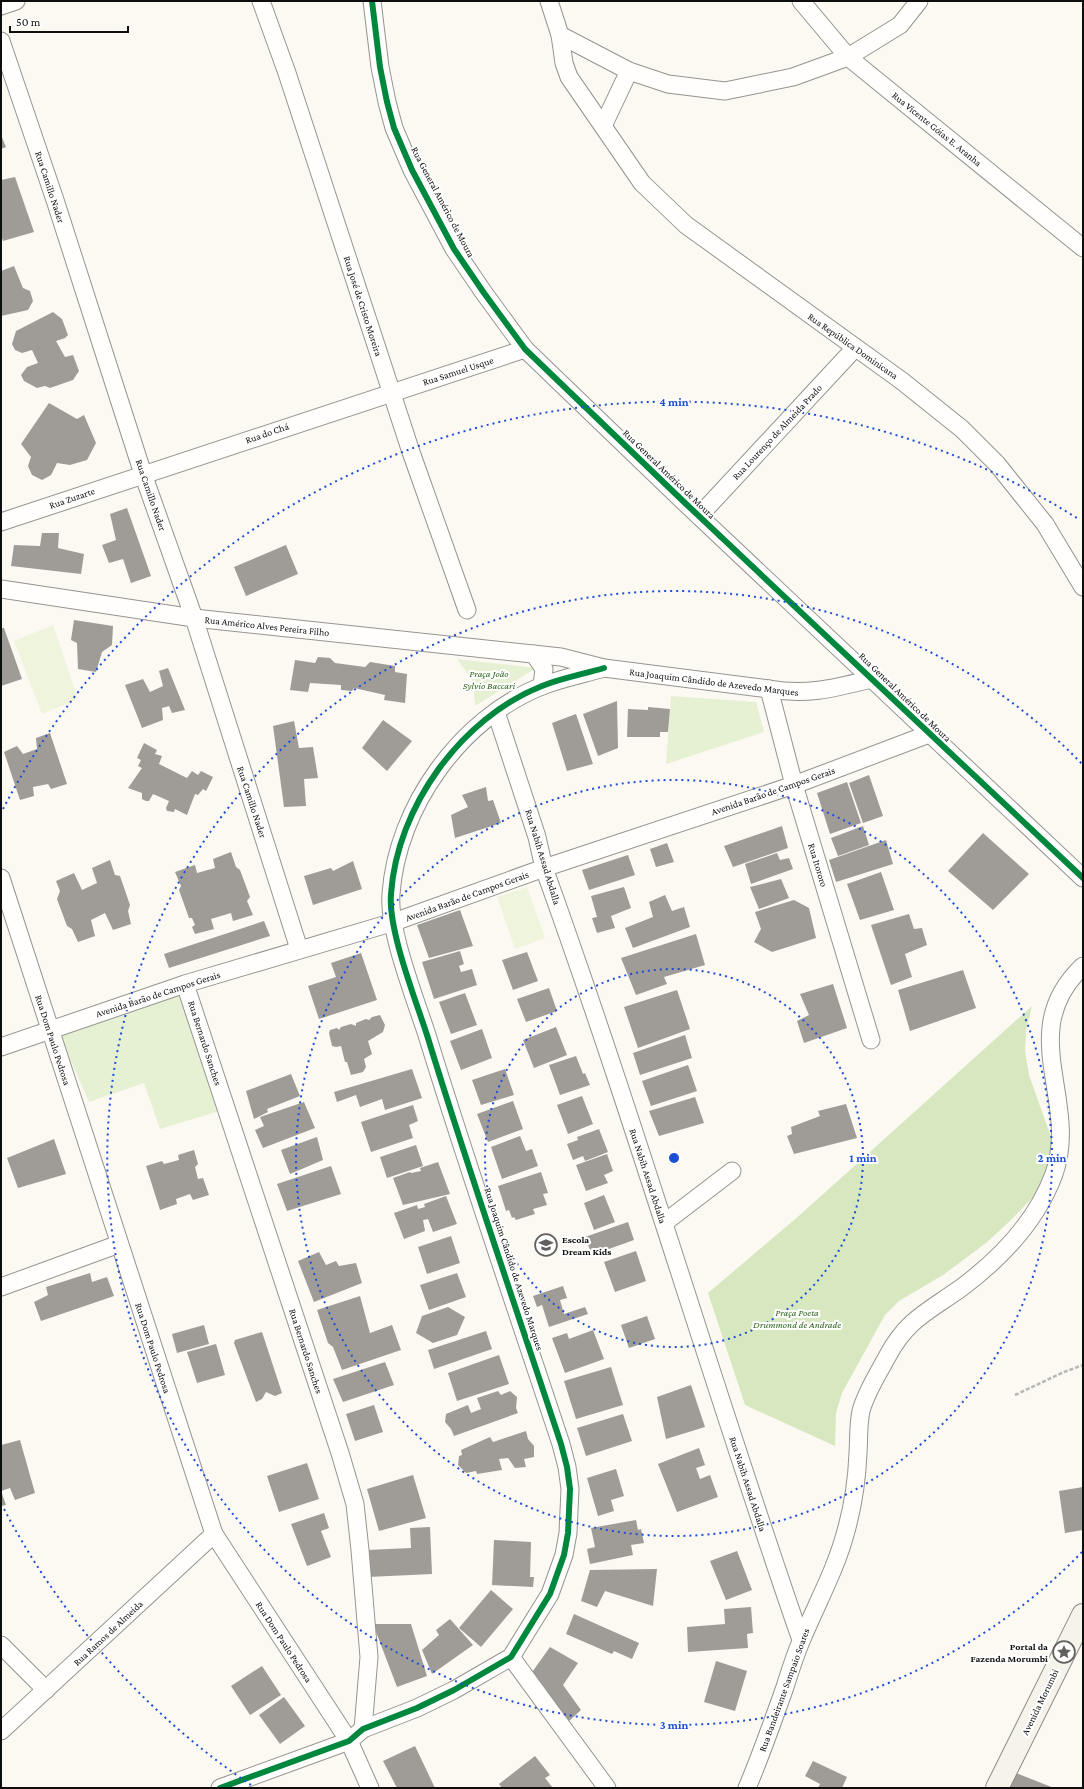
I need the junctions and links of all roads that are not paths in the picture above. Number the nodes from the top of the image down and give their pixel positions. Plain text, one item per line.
1 (16, 1) edge
2 (261, 1) edge
3 (372, 1) edge
4 (549, 1) edge
5 (801, 1) edge
6 (919, 1) edge
7 (1, 6) edge
8 (560, 35) junction
9 (1, 41) edge
10 (848, 57) junction
11 (629, 70) junction
12 (603, 126) junction
13 (1083, 248) edge
14 (855, 348) junction
15 (525, 349) junction
16 (391, 393) junction
17 (143, 474) junction
18 (699, 516) junction
19 (1, 522) edge
20 (1083, 587) edge
21 (1, 589) edge
22 (467, 610) dead end
23 (194, 618) junction
24 (534, 654) junction
25 (604, 668) junction
26 (871, 679) junction
27 (542, 686) junction
28 (769, 689) junction
29 (496, 712) junction
30 (929, 734) junction
31 (794, 785) junction
32 (544, 868) junction
33 (1, 878) edge
34 (1083, 878) edge
35 (394, 922) junction
36 (299, 949) junction
37 (1083, 966) edge
38 (185, 984) junction
39 (49, 1030) junction
40 (871, 1040) dead end
41 (1, 1046) edge
42 (732, 1171) dead end
43 (664, 1223) junction
44 (119, 1244) junction
45 (1, 1287) edge
46 (214, 1534) junction
47 (1083, 1616) edge
48 (801, 1640) junction
49 (1, 1645) edge
50 (512, 1657) junction
51 (46, 1690) junction
52 (363, 1729) junction
53 (1, 1731) edge
54 (349, 1741) junction
55 (220, 1788) edge
56 (370, 1788) edge
57 (607, 1788) edge
58 (747, 1788) edge
59 (997, 1788) edge

1 - 7 street
2 - 16 street, Rua José de Cristo Moreira
3 - 15 street, Rua General Américo de Moura
4 - 8 street, Rua República Dominicana
5 - 10 street, Rua Vicente Góias E. Aranha
6 - 10 street
8 - 11 street
8 - 12 street, Rua República Dominicana
9 - 17 street, Rua Camillo Nader
10 - 11 street
10 - 13 street, Rua Vicente Góias E. Aranha
11 - 12 street
12 - 14 street, Rua República Dominicana
14 - 18 street, Rua Lourenço de Almeida Prado
14 - 20 street, Rua República Dominicana
15 - 16 street, Rua Samuel Usque
15 - 18 street, Rua General Américo de Moura
16 - 17 street, Rua do Chá
16 - 22 street, Rua José de Cristo Moreira
17 - 19 street, Rua Zuzarte
17 - 23 street, Rua Camillo Nader
18 - 26 street, Rua General Américo de Moura
21 - 23 street, Rua Américo Alves Pereira Filho
23 - 24 street, Rua Américo Alves Pereira Filho
23 - 36 street, Rua Camillo Nader
24 - 25 street, Rua Joaquim Cândido de Azevedo Marques
24 - 27 street
25 - 27 street, Rua Joaquim Cândido de Azevedo Marques
25 - 28 street, Rua Joaquim Cândido de Azevedo Marques
26 - 28 street, Rua Joaquim Cândido de Azevedo Marques
26 - 30 street, Rua General Américo de Moura
27 - 29 street, Rua Joaquim Cândido de Azevedo Marques
28 - 31 street, Rua Itororo
29 - 32 street, Rua Nabih Assad Abdalla
29 - 35 street, Rua Joaquim Cândido de Azevedo Marques
30 - 31 street, Avenida Barão de Campos Gerais
30 - 34 street, Rua General Américo de Moura
31 - 32 street, Avenida Barão de Campos Gerais
31 - 40 street, Rua Itororo
32 - 35 street, Avenida Barão de Campos Gerais
32 - 43 street, Rua Nabih Assad Abdalla
33 - 39 street, Rua Dom Paulo Pedrosa
35 - 36 street, Avenida Barão de Campos Gerais
35 - 50 street, Rua Joaquim Cândido de Azevedo Marques
36 - 38 street, Avenida Barão de Campos Gerais
37 - 48 street, Rua Bandeirante Sampaio Soares
38 - 39 street, Avenida Barão de Campos Gerais
38 - 52 street, Rua Bernardo Sanches
39 - 41 street, Avenida Barão de Campos Gerais
39 - 44 street, Rua Dom Paulo Pedrosa
42 - 43 street
43 - 48 street, Rua Nabih Assad Abdalla
44 - 45 street
44 - 46 street, Rua Dom Paulo Pedrosa
46 - 51 street, Rua Ramos de Almeida
46 - 54 street, Rua Dom Paulo Pedrosa
47 - 59 main road, Avenida Morumbi
48 - 58 street, Rua Bandeirante Sampaio Soares
49 - 51 street
50 - 52 street, Rua Joaquim Cândido de Azevedo Marques
50 - 57 street
51 - 53 street, Rua Ramos de Almeida
52 - 54 street, Rua Joaquim Cândido de Azevedo Marques
54 - 55 street, Rua Joaquim Cândido de Azevedo Marques
54 - 56 street, Rua Dom Paulo Pedrosa

